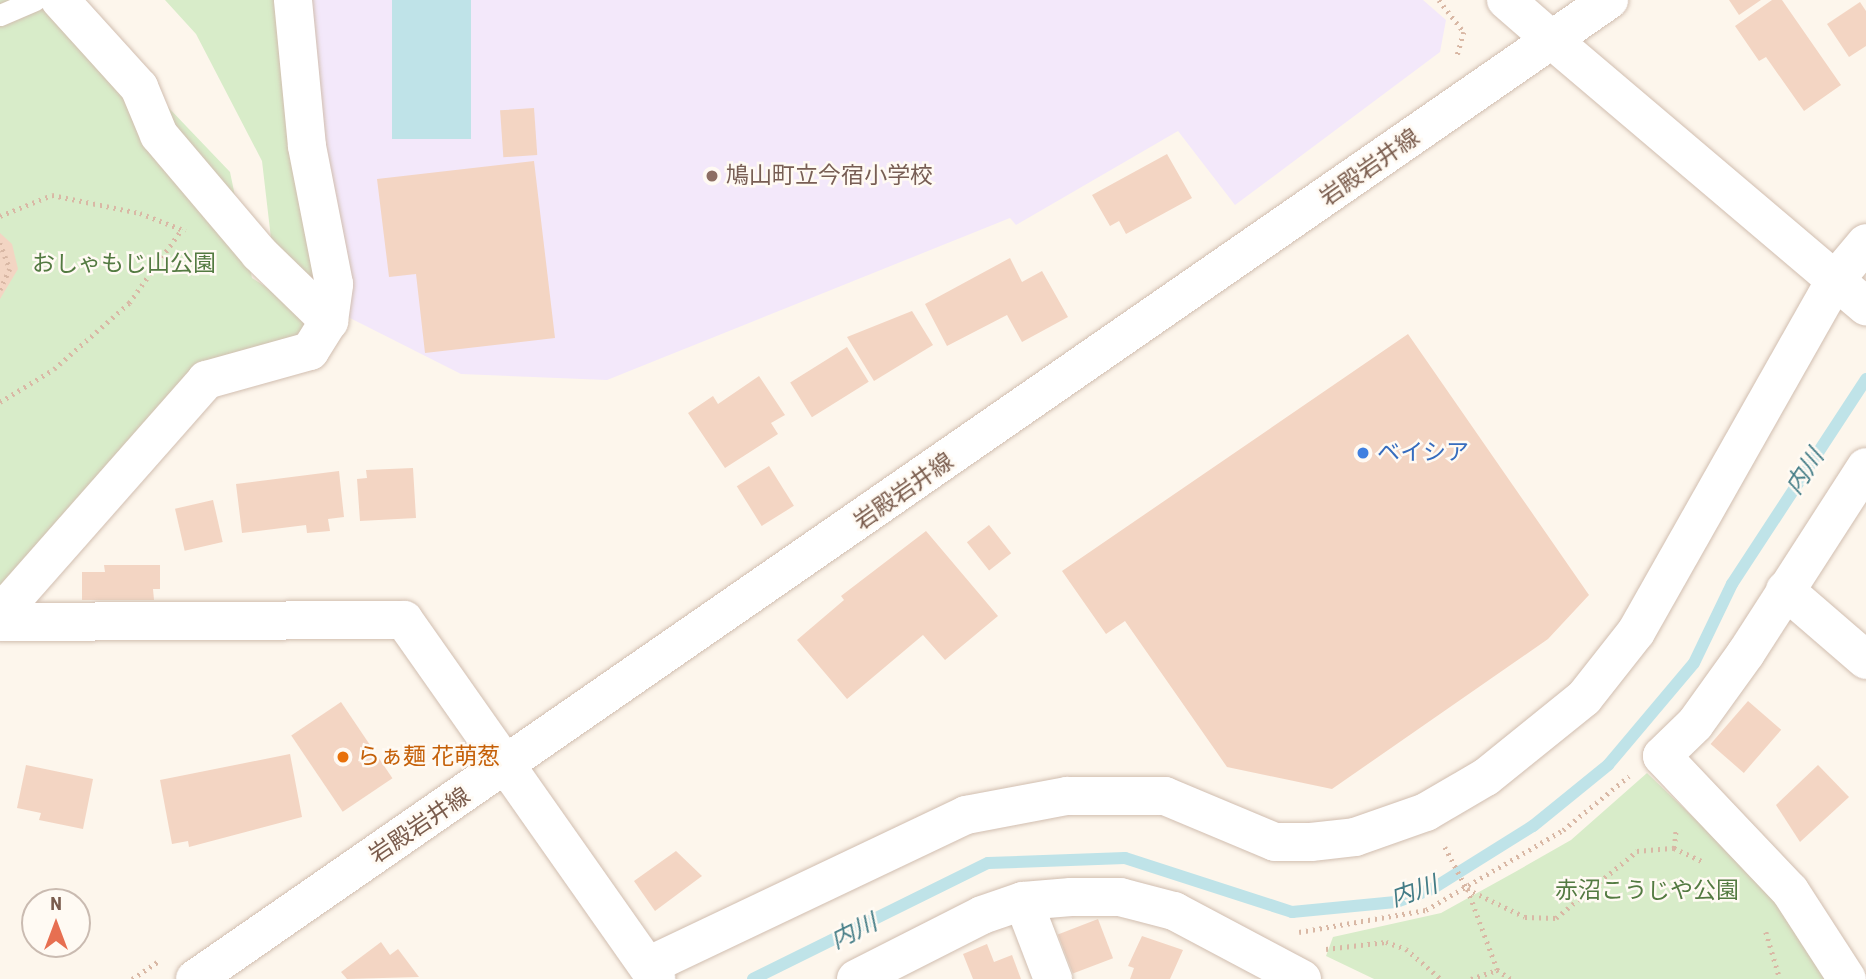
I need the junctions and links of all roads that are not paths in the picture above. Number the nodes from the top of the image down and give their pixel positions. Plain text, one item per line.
1 (35, 0) edge
2 (60, 0) edge
3 (293, 0) edge
4 (1506, 0) edge
5 (1609, 0) edge
6 (0, 15) edge
7 (1552, 40) junction
8 (1866, 243) edge
9 (1835, 279) junction
10 (1866, 306) edge
11 (329, 321) junction
12 (1866, 467) edge
13 (1785, 590) junction
14 (0, 614) edge
15 (0, 622) edge
16 (1866, 660) edge
17 (508, 767) junction
18 (1023, 901) junction
19 (1310, 964) edge
20 (653, 972) edge
21 (195, 979) edge
22 (856, 979) edge
23 (1053, 979) edge
24 (1847, 979) edge

1 - 6 lane
2 - 11 street
3 - 11 street
4 - 7 street
5 - 7 street, 岩殿岩井線
7 - 9 street
7 - 17 street, 岩殿岩井線
8 - 9 street
9 - 10 street
9 - 20 street
11 - 14 street
12 - 13 street
13 - 16 street
13 - 24 street
15 - 17 street
17 - 20 street
17 - 21 street, 岩殿岩井線
18 - 19 street
18 - 22 street
18 - 23 street

